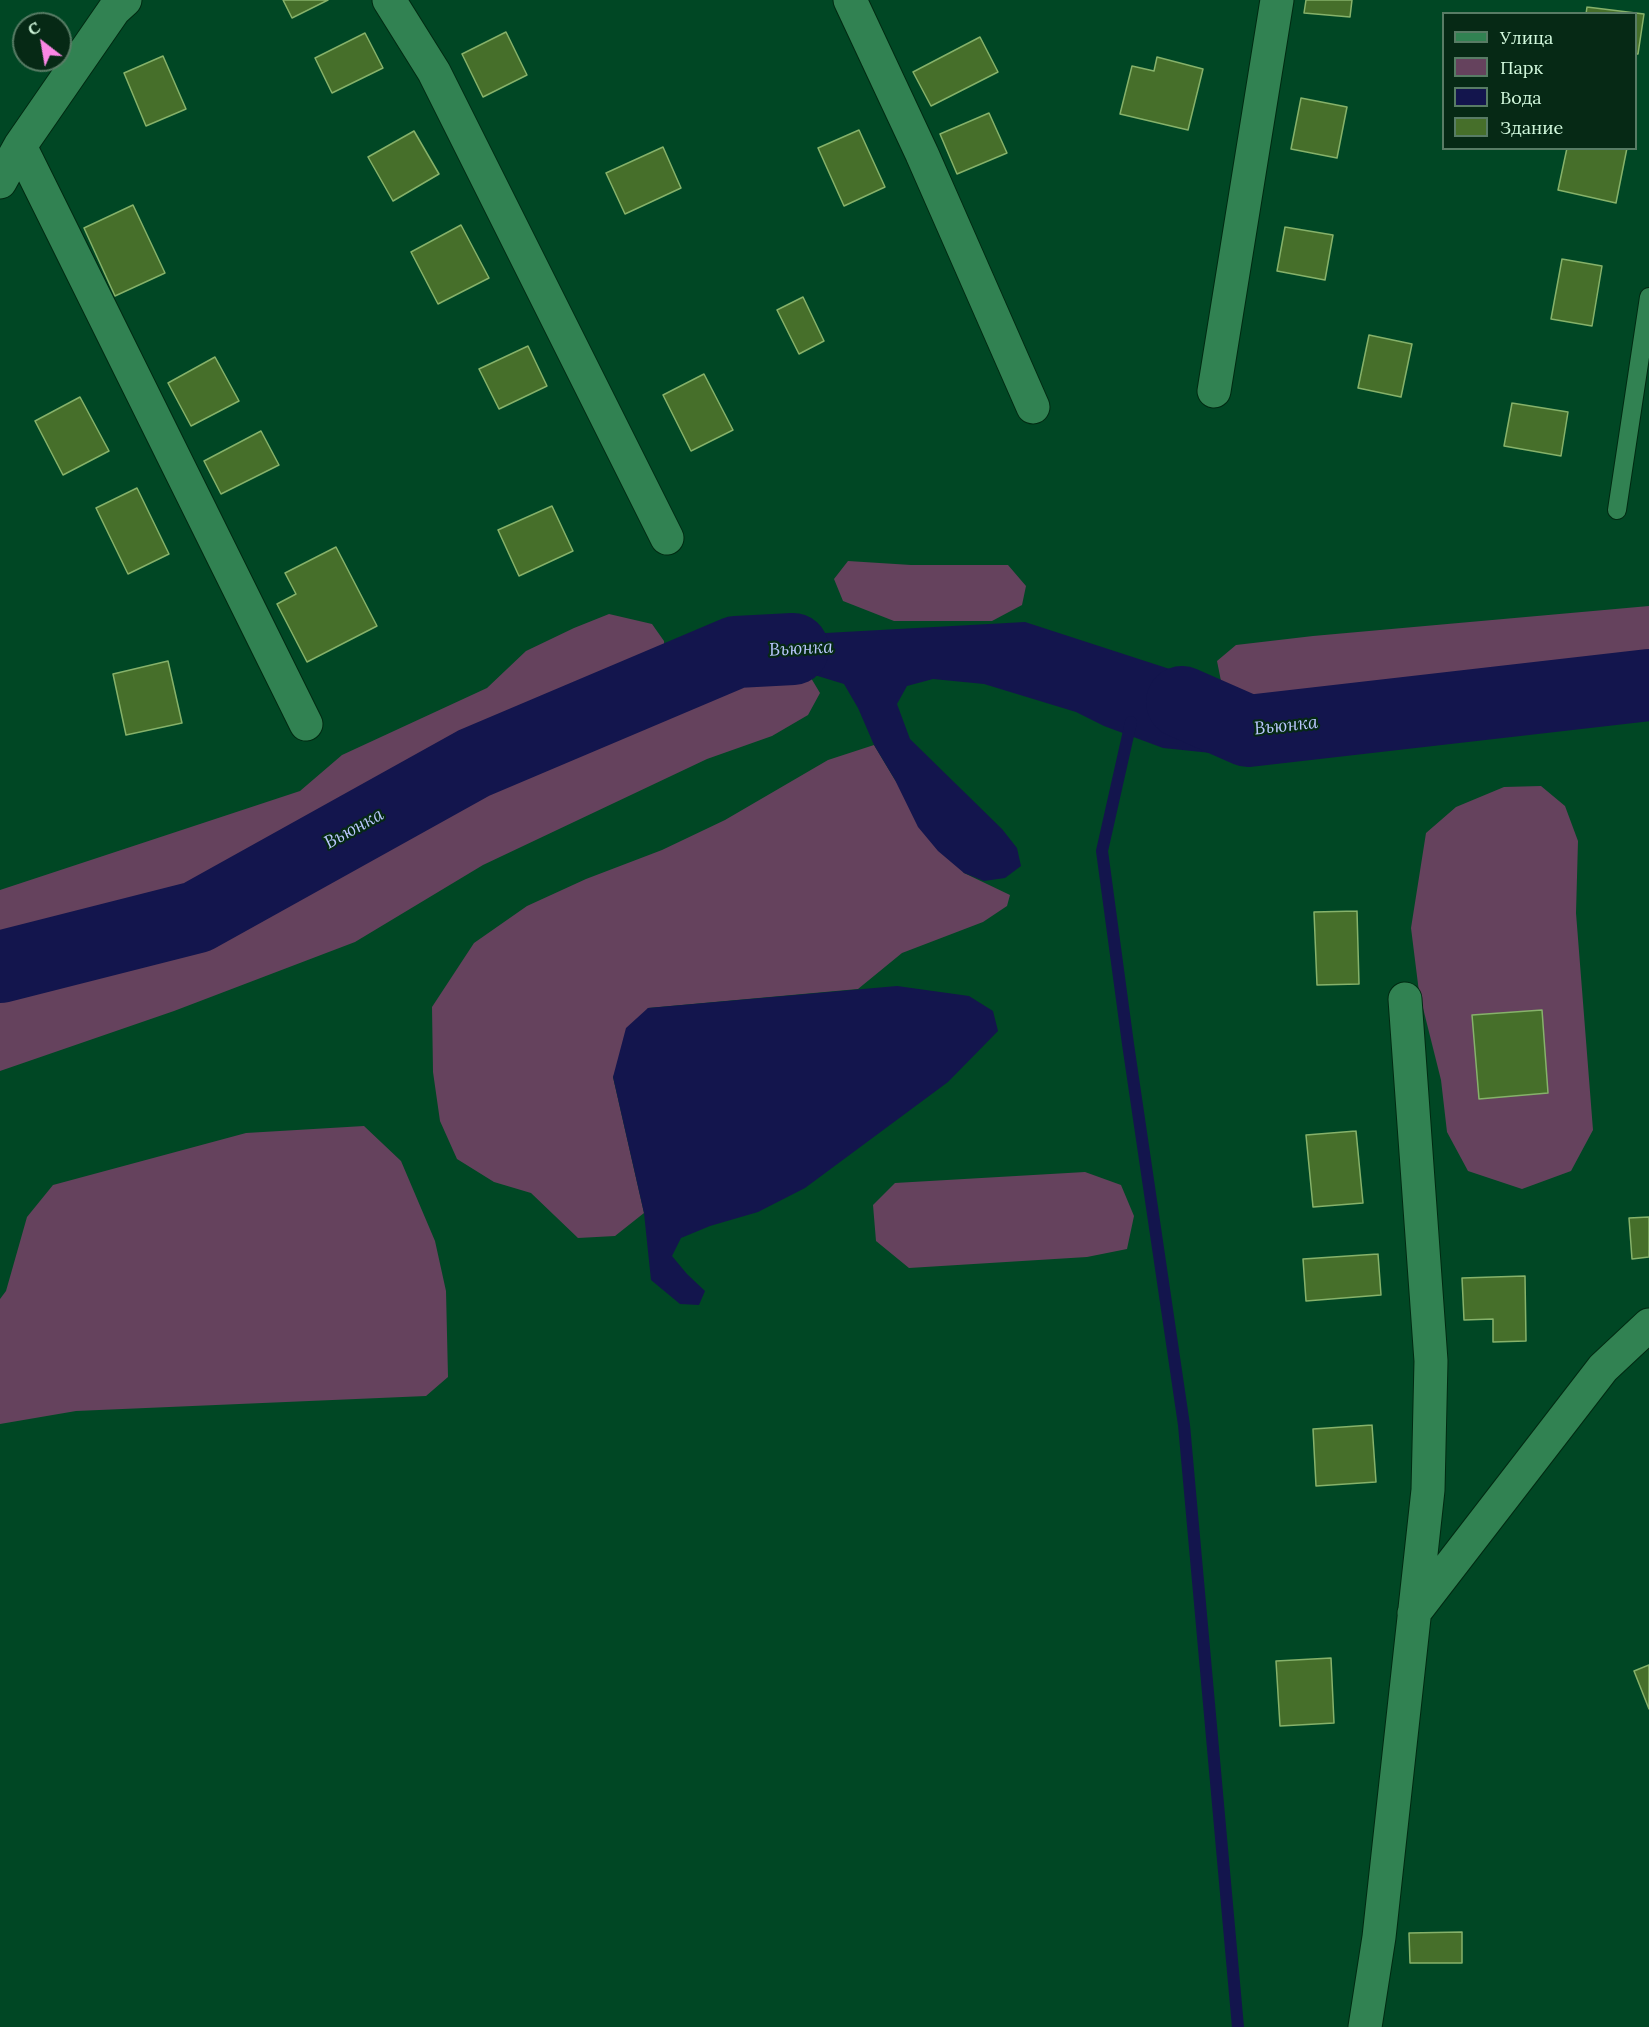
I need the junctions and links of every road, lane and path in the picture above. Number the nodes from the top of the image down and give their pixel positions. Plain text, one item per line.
1 (125, 0) edge
2 (389, 0) edge
3 (850, 0) edge
4 (1277, 0) edge
5 (20, 146) junction
6 (0, 182) edge
7 (1649, 297) edge
8 (1214, 391) dead end
9 (1033, 407) dead end
10 (1617, 510) dead end
11 (667, 538) dead end
12 (306, 724) dead end
13 (1405, 999) dead end
14 (1649, 1325) edge
15 (1414, 1613) junction
16 (1365, 2027) edge

1 - 5 street
2 - 11 street
3 - 9 street
4 - 8 street
5 - 6 street
5 - 12 street
7 - 10 lane
13 - 15 street
14 - 15 street
15 - 16 street

